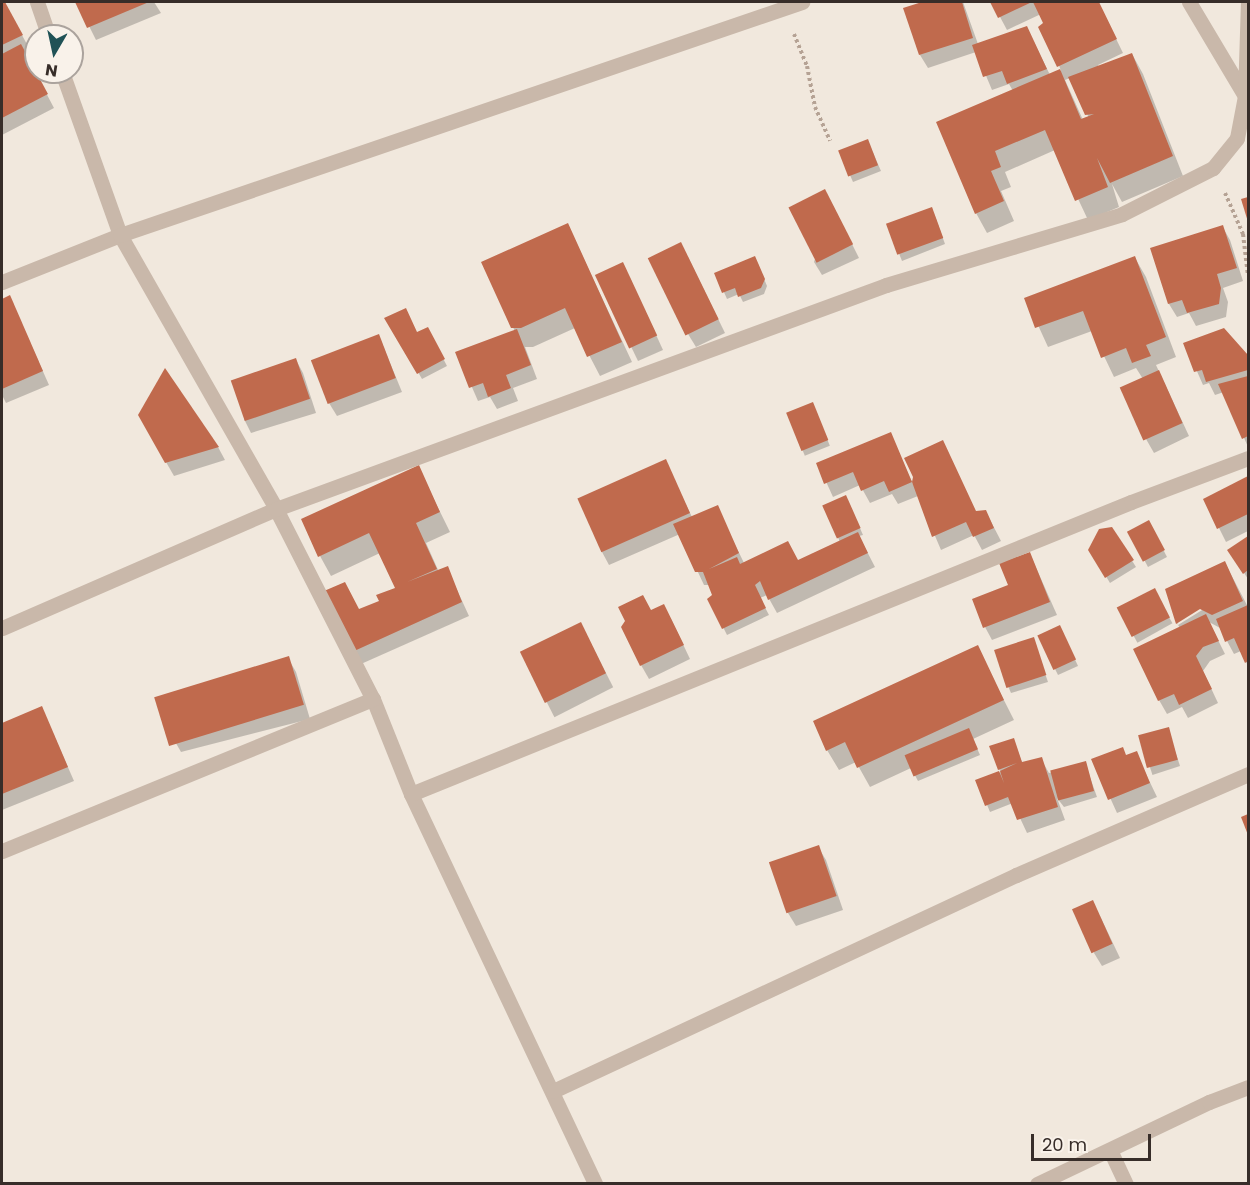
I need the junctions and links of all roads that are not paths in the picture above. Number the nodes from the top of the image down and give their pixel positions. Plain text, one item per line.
1 (37, 2) edge
2 (802, 2) edge
3 (1190, 2) edge
4 (1248, 2) edge
5 (45, 24) edge
6 (66, 84) edge
7 (1245, 96) junction
8 (120, 235) junction
9 (2, 282) edge
10 (1248, 458) edge
11 (276, 509) junction
12 (2, 628) edge
13 (373, 699) junction
14 (1248, 774) edge
15 (411, 794) junction
16 (2, 852) edge
17 (1248, 1087) edge
18 (553, 1090) junction
19 (1110, 1150) junction
20 (595, 1184) edge
21 (1036, 1184) edge
22 (1126, 1184) edge

1 - 5 street
2 - 8 street
3 - 7 street
4 - 7 street
6 - 8 street
7 - 11 street
8 - 9 street
8 - 11 street
10 - 15 street
11 - 12 street
11 - 13 street
13 - 15 street
13 - 16 street
14 - 18 street
15 - 18 street
17 - 19 street
18 - 20 street
19 - 21 street
19 - 22 street

